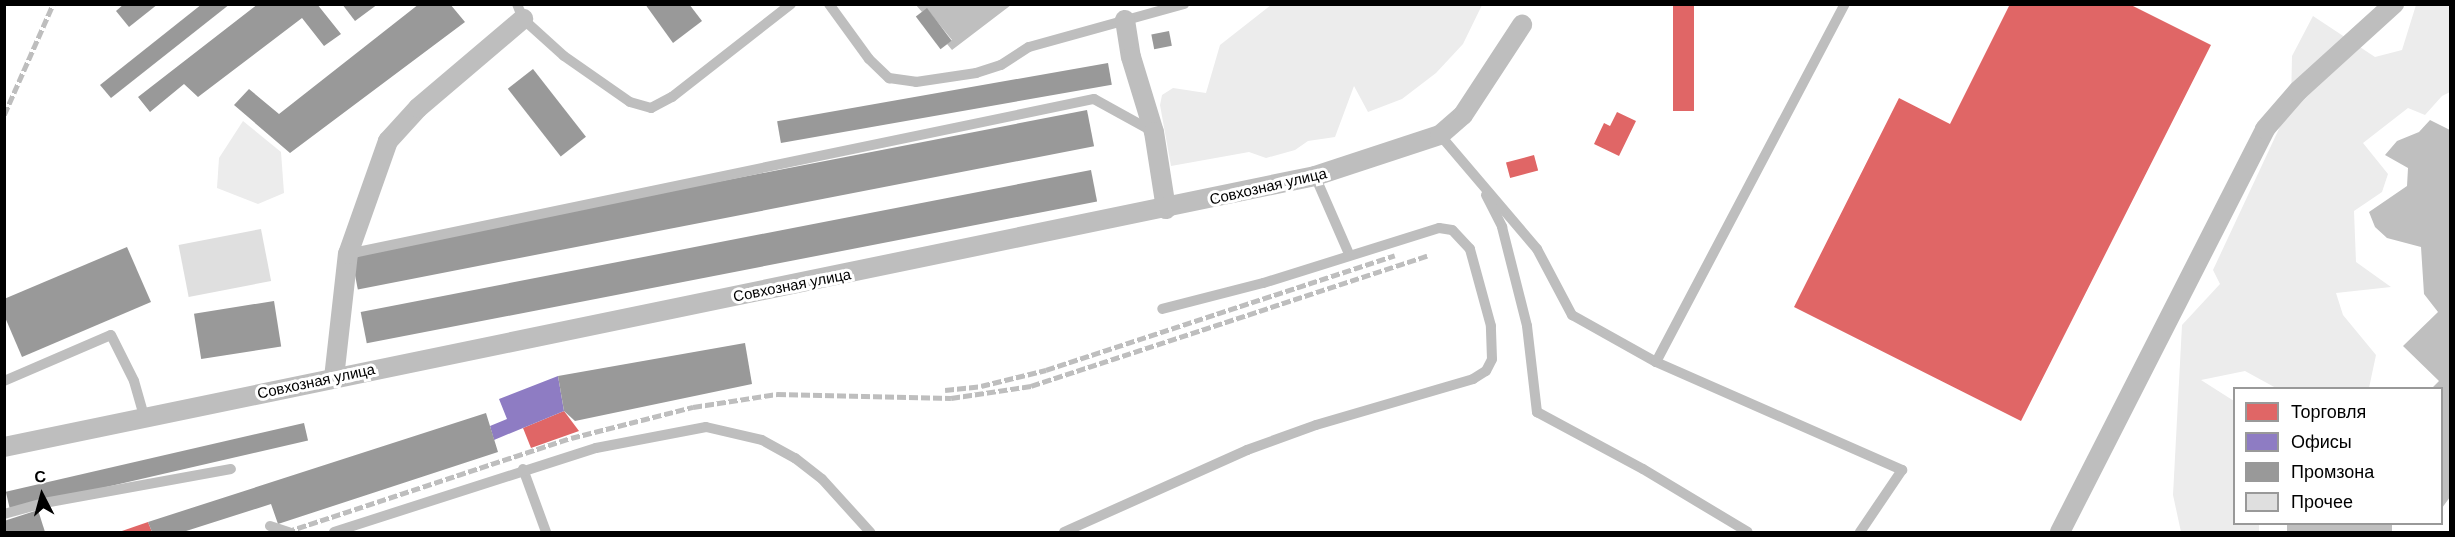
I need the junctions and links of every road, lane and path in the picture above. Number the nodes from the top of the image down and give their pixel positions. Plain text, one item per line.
1 (791, 4) edge
2 (829, 4) edge
3 (1184, 4) edge
4 (1845, 4) edge
5 (2394, 4) edge
6 (520, 12) edge
7 (1125, 20) junction
8 (1522, 25) dead end
9 (1154, 132) junction
10 (1440, 135) junction
11 (1314, 176) junction
12 (1478, 178) junction
13 (1166, 209) junction
14 (348, 254) junction
15 (1349, 254) junction
16 (1162, 309) dead end
17 (1656, 362) junction
18 (334, 378) junction
19 (4, 381) edge
20 (144, 416) junction
21 (4, 447) edge
22 (231, 469) dead end
23 (523, 470) junction
24 (4, 514) edge
25 (270, 526) dead end
26 (289, 532) edge
27 (334, 532) edge
28 (546, 532) edge
29 (870, 532) edge
30 (1064, 532) edge
31 (1748, 532) edge
32 (1860, 532) edge
33 (2060, 532) edge

1 - 6 lane
2 - 7 lane
3 - 7 lane
4 - 17 lane
5 - 33 street
6 - 14 street
7 - 9 street
8 - 10 street, Совхозная улица
9 - 13 street
9 - 14 lane
10 - 11 street, Совхозная улица
10 - 12 lane
11 - 13 street, Совхозная улица
11 - 15 lane
12 - 17 lane
12 - 31 lane
13 - 18 street, Совхозная улица
14 - 18 street
15 - 16 lane
15 - 30 lane
17 - 32 lane
18 - 20 street, Совхозная улица
19 - 20 lane
20 - 21 street, Совхозная улица
22 - 24 lane
23 - 27 lane
23 - 28 lane
23 - 29 lane
25 - 26 lane

